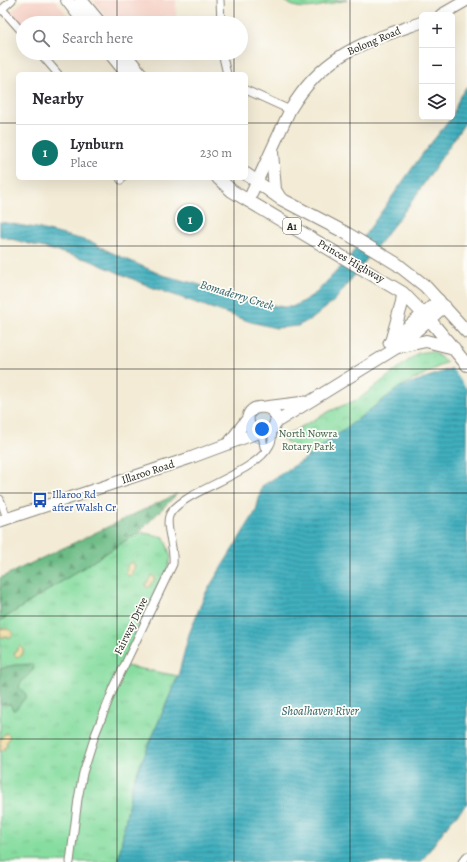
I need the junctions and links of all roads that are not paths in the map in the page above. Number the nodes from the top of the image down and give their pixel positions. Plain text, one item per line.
1 (12, 0) edge
2 (67, 0) edge
3 (82, 0) edge
4 (220, 0) edge
5 (467, 0) edge
6 (1, 10) edge
7 (446, 12) edge
8 (80, 16) edge
9 (95, 16) edge
10 (221, 16) edge
11 (419, 23) edge
12 (16, 26) edge
13 (46, 60) edge
14 (116, 60) edge
15 (130, 60) edge
16 (224, 60) edge
17 (56, 72) edge
18 (125, 72) edge
19 (139, 72) edge
20 (227, 72) edge
21 (248, 91) edge
22 (290, 110) junction
23 (273, 147) junction
24 (252, 178) edge
25 (221, 180) edge
26 (245, 199) junction
27 (281, 199) junction
28 (403, 292) junction
29 (442, 303) junction
30 (427, 316) junction
31 (467, 332) edge
32 (395, 344) junction
33 (460, 356) edge
34 (308, 402) junction
35 (265, 407) junction
36 (248, 418) junction
37 (274, 425) junction
38 (260, 433) junction
39 (228, 445) junction
40 (267, 449) junction
41 (0, 499) edge
42 (3, 519) edge
43 (467, 856) edge
44 (70, 862) edge
45 (462, 862) edge

1 - 6 street
2 - 8 highway
3 - 9 highway
4 - 10 street
5 - 7 main road
6 - 12 street
11 - 22 main road, Bolong Road
13 - 17 street
14 - 18 highway
15 - 19 highway
16 - 20 street
21 - 22 street
22 - 23 main road, Bolong Road
23 - 24 main road, Bolong Road
23 - 27 highway
24 - 26 main road, Bolong Road
24 - 27 highway, Princes Highway / A1
25 - 26 highway, Princes Highway / A1
26 - 28 highway, Princes Highway / A1
27 - 29 highway, Princes Highway / A1
28 - 30 highway, Princes Highway / A1
28 - 32 highway
29 - 30 main road, Illaroo Road
29 - 31 highway, Princes Highway / A1
30 - 32 main road, Illaroo Road
30 - 33 highway, Princes Highway / A1
32 - 33 highway
32 - 34 main road, Illaroo Road
34 - 35 main road, Illaroo Road
34 - 37 main road, Illaroo Road
35 - 36 main road, Illaroo Road
35 - 37 main road
36 - 38 main road
36 - 39 main road, Illaroo Road
37 - 38 main road, Illaroo Road
37 - 40 street, Fairway Drive
38 - 39 main road, Illaroo Road
38 - 40 street
39 - 42 main road, Illaroo Road
40 - 44 street, Fairway Drive
41 - 42 street
43 - 45 street

